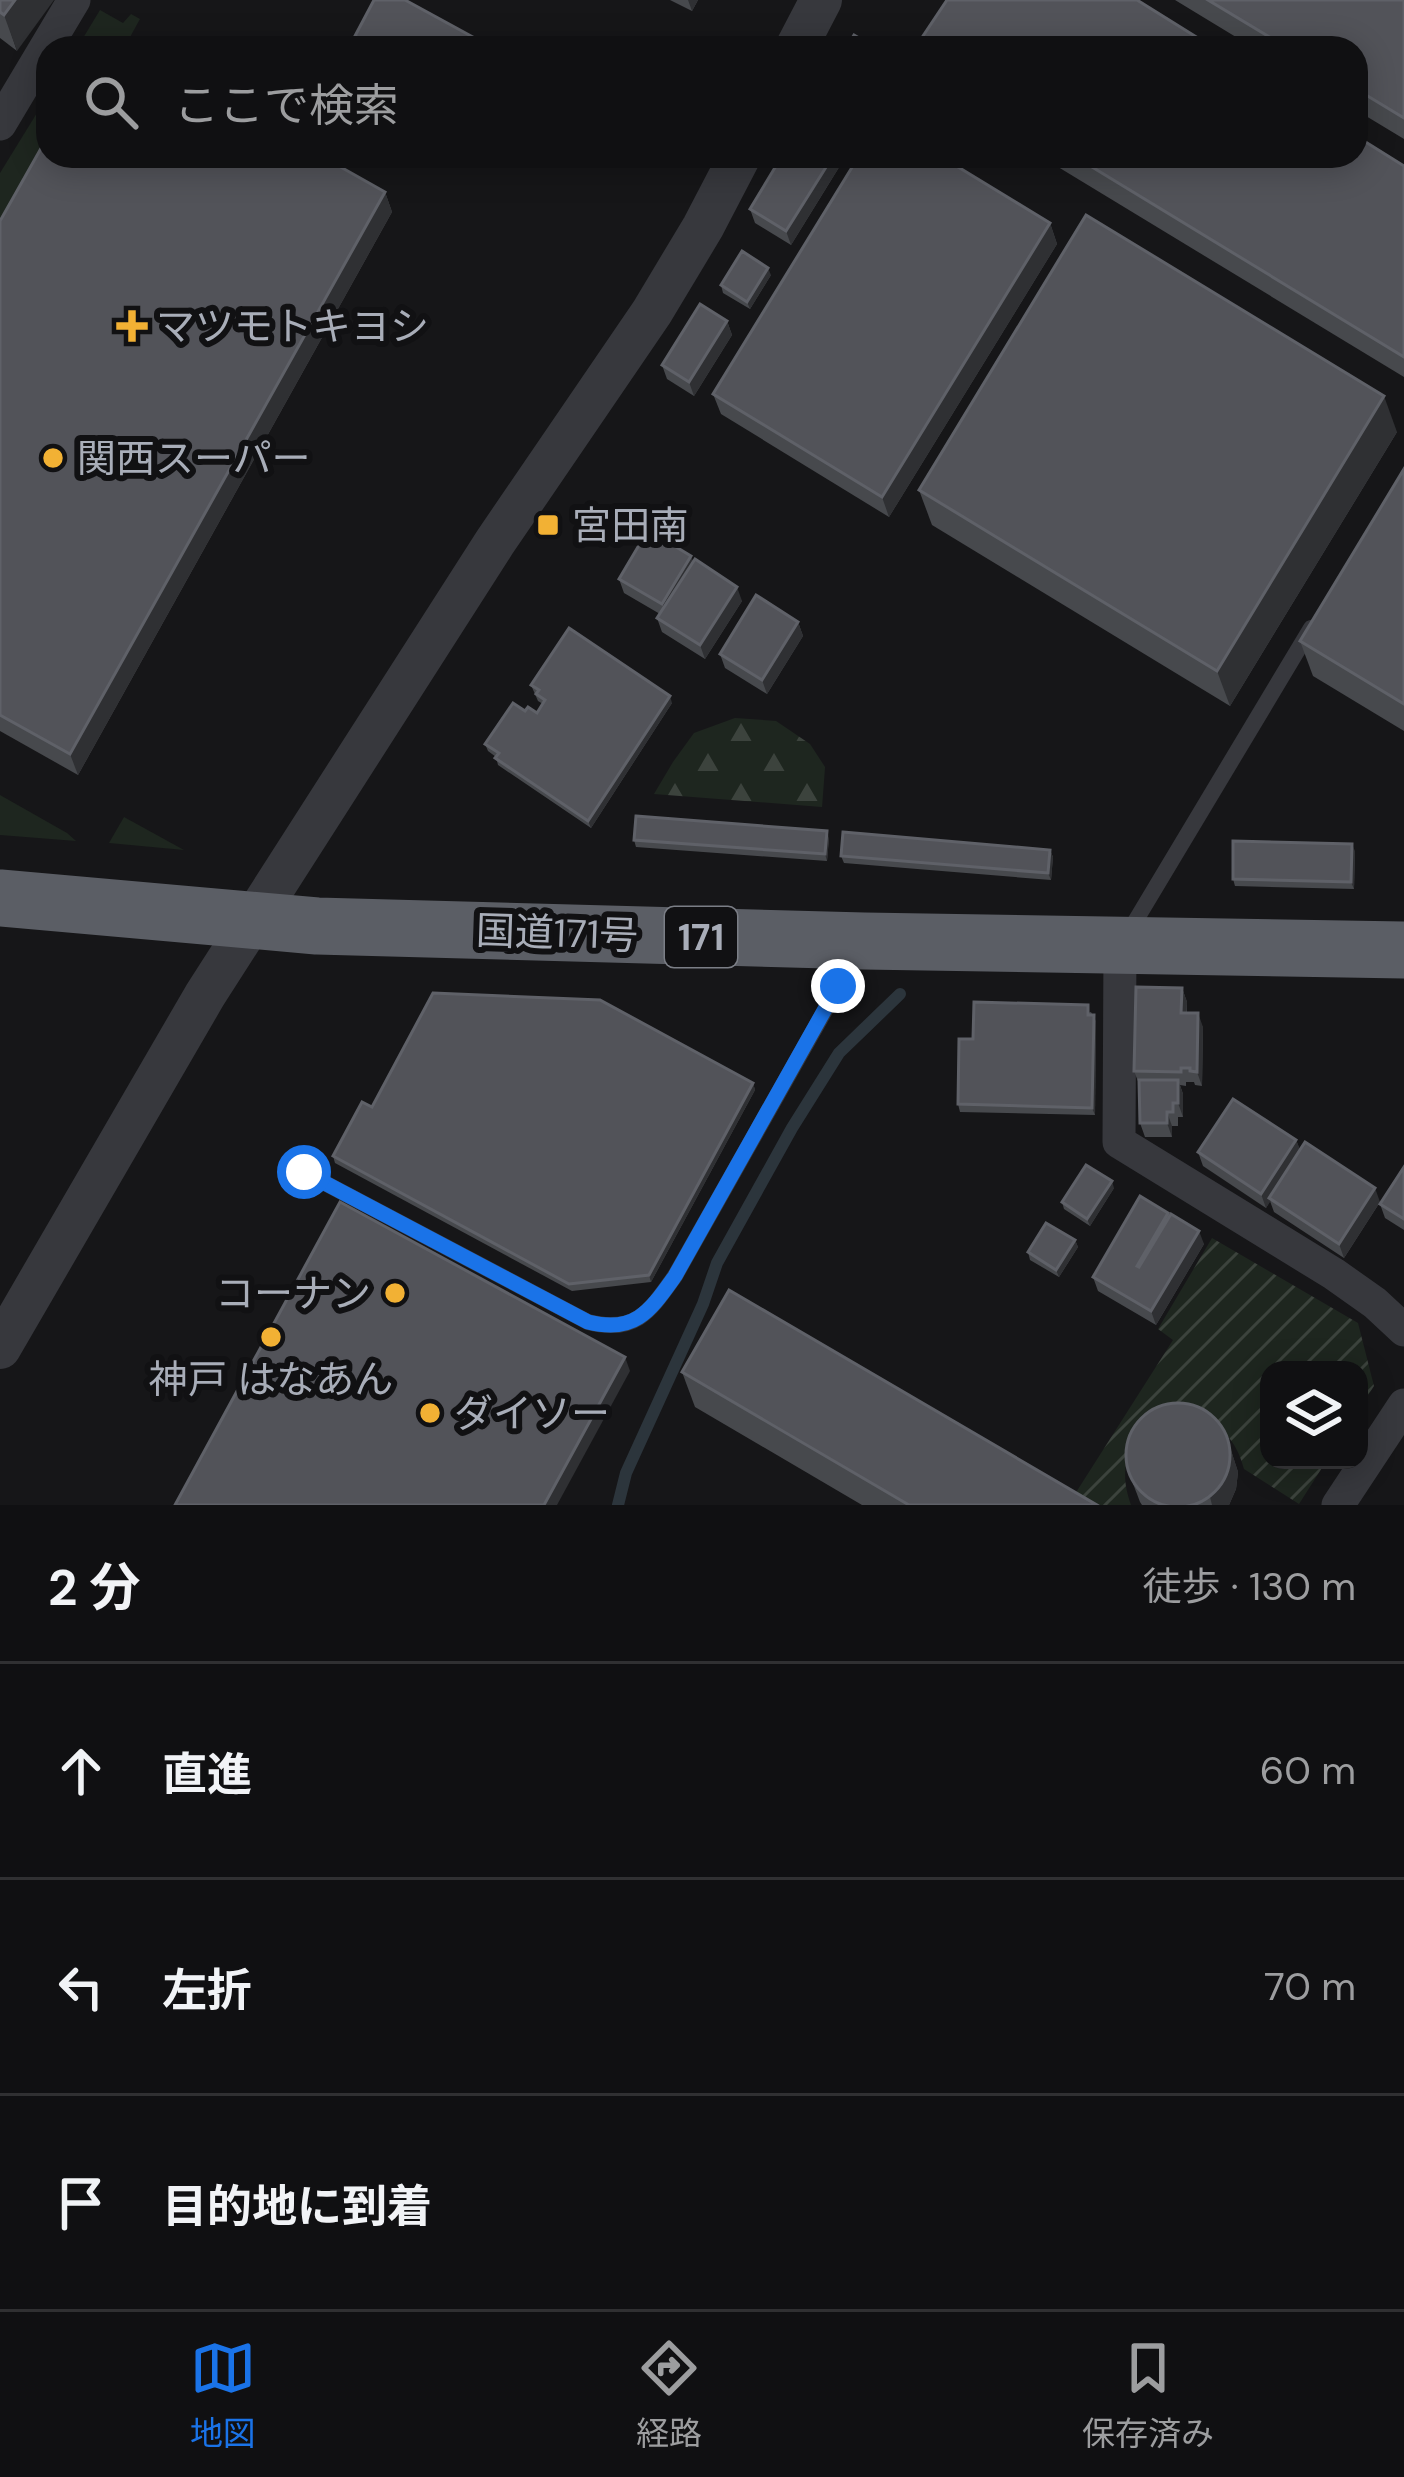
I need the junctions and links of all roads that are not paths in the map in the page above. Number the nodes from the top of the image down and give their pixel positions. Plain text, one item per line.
1 (74, 0) edge
2 (821, 0) edge
3 (53, 36) edge
4 (802, 36) edge
5 (36, 64) edge
6 (0, 124) edge
7 (734, 168) edge
8 (1322, 610) edge
9 (0, 898) edge
10 (252, 922) junction
11 (864, 941) junction
12 (1120, 946) junction
13 (1404, 950) edge
14 (304, 1172) dead end
15 (1404, 1330) edge
16 (0, 1348) edge
17 (1404, 1405) edge
18 (1338, 1505) edge

1 - 3 street
2 - 4 street
5 - 6 street
7 - 10 street
8 - 12 lane
9 - 10 highway, 国道171号 / 171
10 - 11 highway, 国道171号 / 171
10 - 16 street
11 - 12 highway, 国道171号 / 171
11 - 14 lane
12 - 13 highway, 国道171号 / 171
12 - 15 street
17 - 18 street

